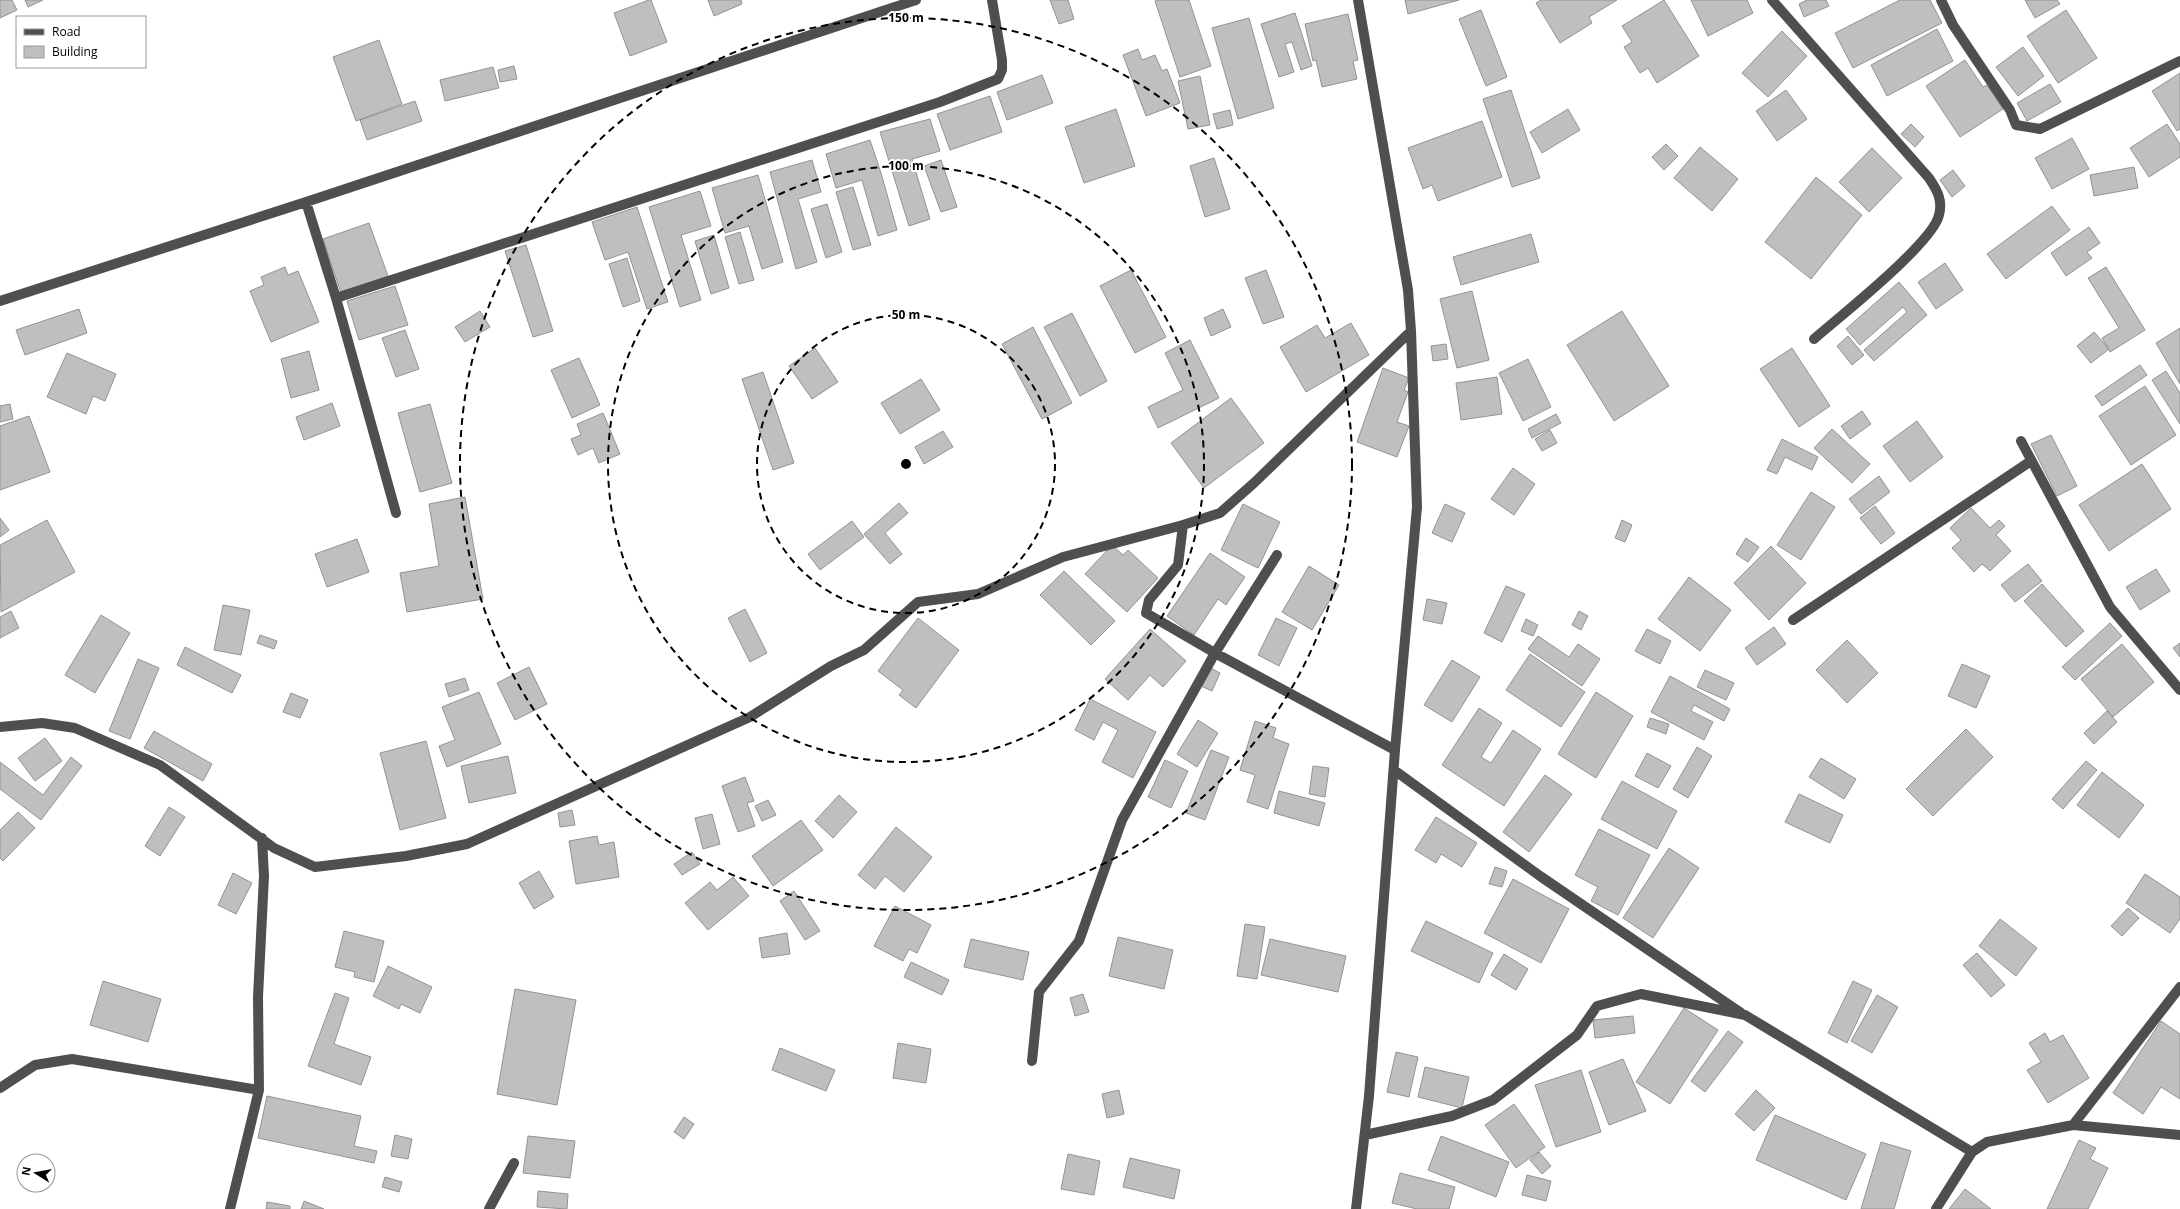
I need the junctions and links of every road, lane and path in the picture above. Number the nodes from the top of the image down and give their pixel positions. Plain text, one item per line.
1 (916, 0) edge
2 (992, 0) edge
3 (1358, 0) edge
4 (1772, 0) edge
5 (1941, 0) edge
6 (2180, 61) edge
7 (306, 202) junction
8 (336, 298) junction
9 (0, 301) edge
10 (1411, 331) junction
11 (1814, 339) dead end
12 (2021, 441) dead end
13 (2031, 461) junction
14 (396, 514) dead end
15 (1183, 525) junction
16 (1277, 555) dead end
17 (1793, 620) dead end
18 (1215, 653) junction
19 (2180, 690) edge
20 (0, 727) edge
21 (1395, 750) junction
22 (1394, 770) junction
23 (262, 838) junction
24 (2180, 987) edge
25 (1745, 1015) junction
26 (1032, 1061) dead end
27 (0, 1088) edge
28 (258, 1090) junction
29 (2073, 1125) junction
30 (1365, 1135) junction
31 (2180, 1135) edge
32 (1972, 1152) junction
33 (514, 1163) dead end
34 (230, 1209) edge
35 (489, 1209) edge
36 (1356, 1209) edge
37 (1936, 1209) edge

1 - 7 street
2 - 8 street
3 - 10 street
4 - 11 street
5 - 6 street
7 - 8 street
7 - 9 street
8 - 14 street
10 - 15 street
10 - 21 street
12 - 13 street
13 - 17 street
13 - 19 street
15 - 18 street
15 - 23 street
16 - 18 street
18 - 21 street
18 - 26 street
20 - 23 street
21 - 22 street
22 - 25 street
22 - 30 street
23 - 28 street
24 - 29 street
25 - 30 street
25 - 32 street
27 - 28 street
28 - 34 street
29 - 31 street
29 - 32 street
30 - 36 street
32 - 37 street
33 - 35 street

